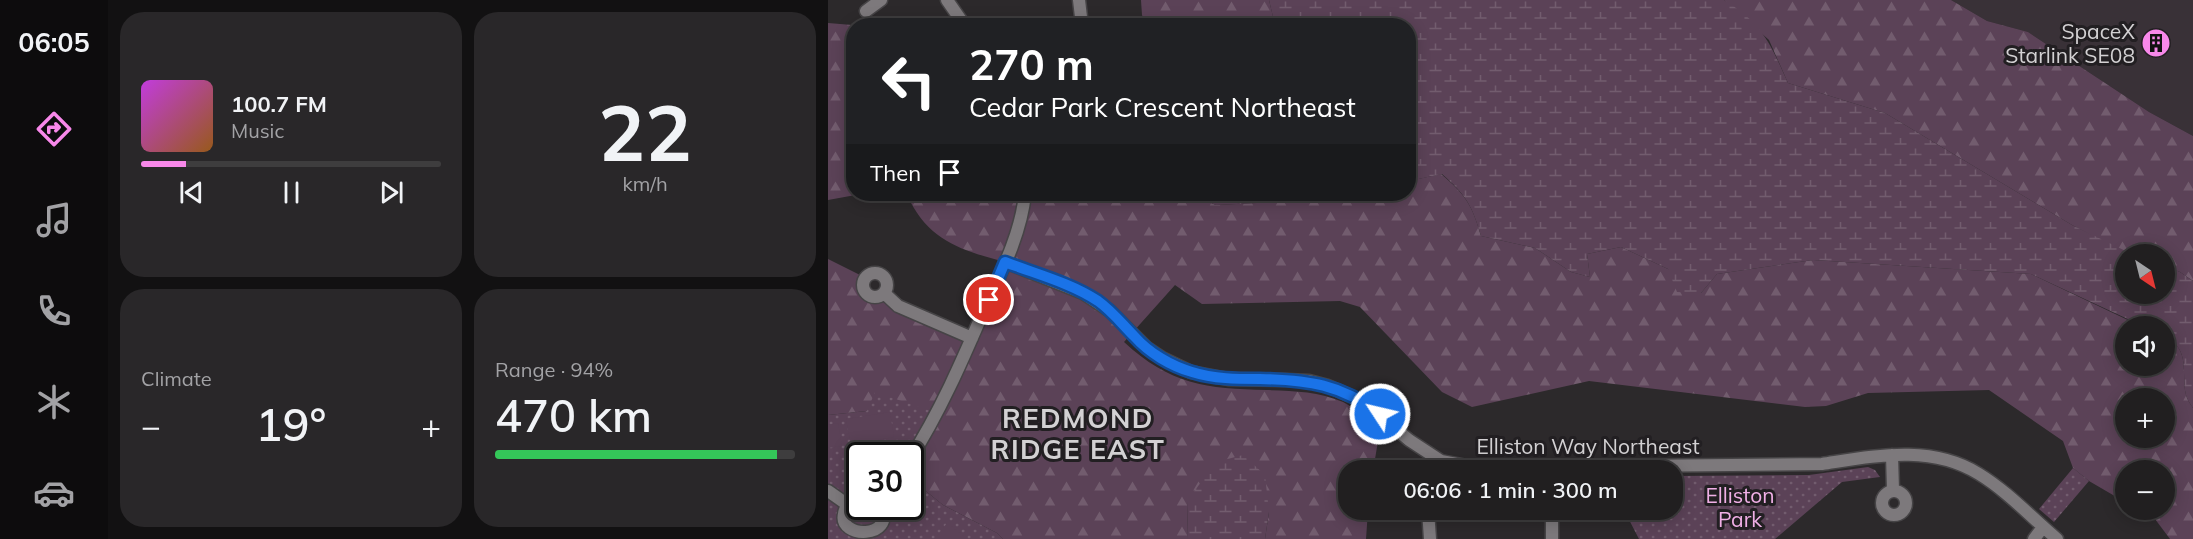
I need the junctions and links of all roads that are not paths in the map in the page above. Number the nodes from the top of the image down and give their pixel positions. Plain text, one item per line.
1 (882, 0) edge
2 (946, 0) edge
3 (1079, 0) edge
4 (867, 11) dead end
5 (959, 18) edge
6 (1081, 18) edge
7 (1024, 201) edge
8 (1005, 262) junction
9 (884, 293) dead end
10 (972, 338) junction
11 (921, 442) edge
12 (1892, 455) junction
13 (1433, 460) edge
14 (1683, 467) edge
15 (828, 490) edge
16 (1893, 490) dead end
17 (846, 503) edge
18 (846, 509) edge
19 (884, 520) edge
20 (1429, 520) edge
21 (1552, 520) edge
22 (2043, 527) junction
23 (882, 535) edge
24 (1430, 539) edge
25 (1552, 539) edge
26 (2034, 539) edge
27 (2057, 539) edge

1 - 4 street
2 - 5 street
3 - 6 street
7 - 8 street
8 - 10 street
8 - 13 street, Elliston Way Northeast
9 - 10 street
10 - 11 street
12 - 14 street, Elliston Way Northeast
12 - 16 street
12 - 22 street, Elliston Way Northeast
15 - 17 street
18 - 23 street
19 - 23 street
20 - 24 street
21 - 25 street
22 - 26 street
22 - 27 street, Elliston Way Northeast

